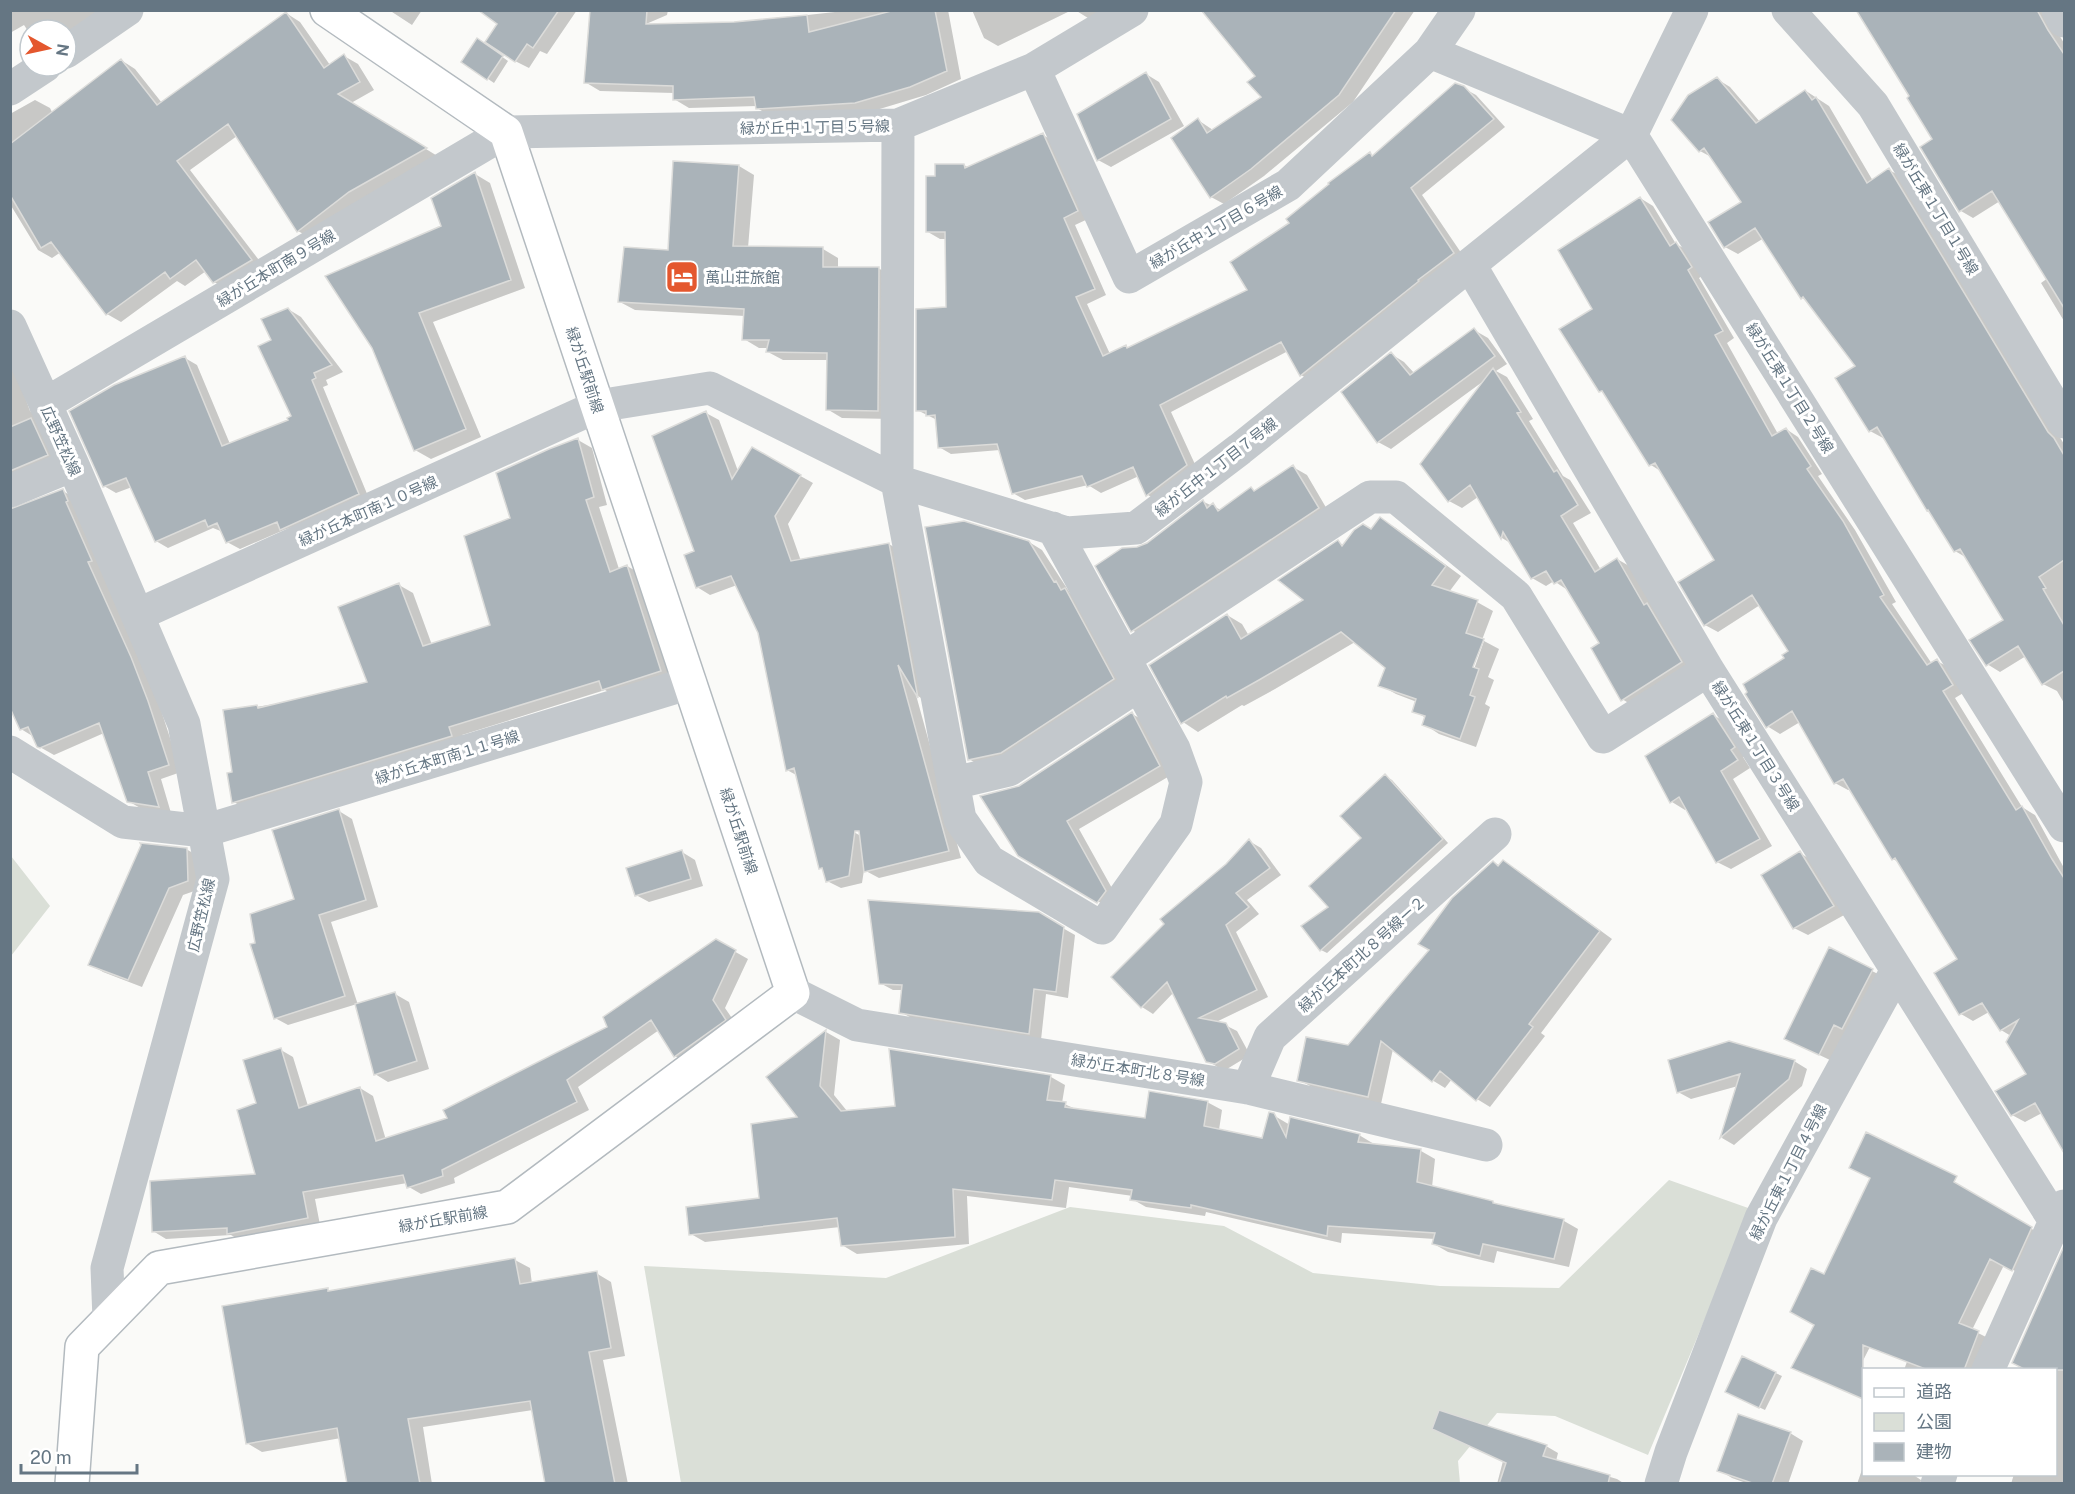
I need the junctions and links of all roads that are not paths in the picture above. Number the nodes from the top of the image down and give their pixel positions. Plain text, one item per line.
1 (127, 10) edge
2 (327, 10) edge
3 (1132, 10) edge
4 (1459, 10) edge
5 (1692, 10) edge
6 (1788, 10) edge
7 (2058, 10) edge
8 (2064, 21) edge
9 (78, 44) edge
10 (1430, 52) junction
11 (1034, 69) junction
12 (27, 78) edge
13 (10, 89) edge
14 (898, 125) junction
15 (506, 132) junction
16 (1631, 135) junction
17 (1470, 265) junction
18 (10, 326) edge
19 (45, 404) junction
20 (598, 406) junction
21 (2064, 422) edge
22 (73, 465) junction
23 (897, 481) junction
24 (10, 491) edge
25 (1053, 528) junction
26 (137, 615) junction
27 (1708, 670) junction
28 (1132, 672) junction
29 (690, 683) junction
30 (10, 752) edge
31 (954, 783) junction
32 (2064, 826) edge
33 (204, 831) junction
34 (1495, 834) dead end
35 (1897, 970) junction
36 (794, 993) junction
37 (1248, 1088) junction
38 (1486, 1145) dead end
39 (2060, 1213) edge
40 (109, 1319) junction
41 (1989, 1368) edge
42 (72, 1484) edge
43 (1661, 1484) edge

1 - 9 street
2 - 15 street
3 - 11 street, 緑が丘中１丁目５号線
4 - 10 street, 緑が丘中１丁目６号線
5 - 16 street, 緑が丘中１丁目７号線
6 - 21 street, 緑が丘東１丁目１号線
7 - 8 street
10 - 11 street, 緑が丘中１丁目６号線
10 - 16 street
11 - 14 street, 緑が丘中１丁目５号線
12 - 13 street
14 - 15 street, 緑が丘中１丁目５号線
14 - 23 street
15 - 19 street, 緑が丘本町南９号線
15 - 20 street, 緑が丘駅前線
16 - 17 street, 緑が丘中１丁目７号線
16 - 32 street, 緑が丘東１丁目２号線
17 - 25 street, 緑が丘中１丁目７号線
17 - 27 street, 緑が丘東１丁目３号線
18 - 19 street, 広野笠松線
19 - 22 street, 広野笠松線
20 - 23 street, 緑が丘中１丁目７号線
20 - 26 street, 緑が丘本町南１０号線
20 - 29 street, 緑が丘駅前線
22 - 24 street
22 - 26 street, 広野笠松線
23 - 25 street, 緑が丘中１丁目７号線
23 - 31 street
25 - 28 street
26 - 33 street, 広野笠松線
27 - 28 street
27 - 35 street, 緑が丘東１丁目３号線
28 - 31 street
28 - 31 street
29 - 33 street, 緑が丘本町南１１号線
29 - 36 street, 緑が丘駅前線
30 - 33 street
33 - 40 street, 広野笠松線
34 - 37 street, 緑が丘本町北８号線ー２
35 - 39 street, 緑が丘東１丁目３号線
35 - 43 street, 緑が丘東１丁目４号線
36 - 37 street, 緑が丘本町北８号線
36 - 40 street, 緑が丘駅前線
37 - 38 street, 緑が丘本町北８号線
39 - 41 street
40 - 42 street

